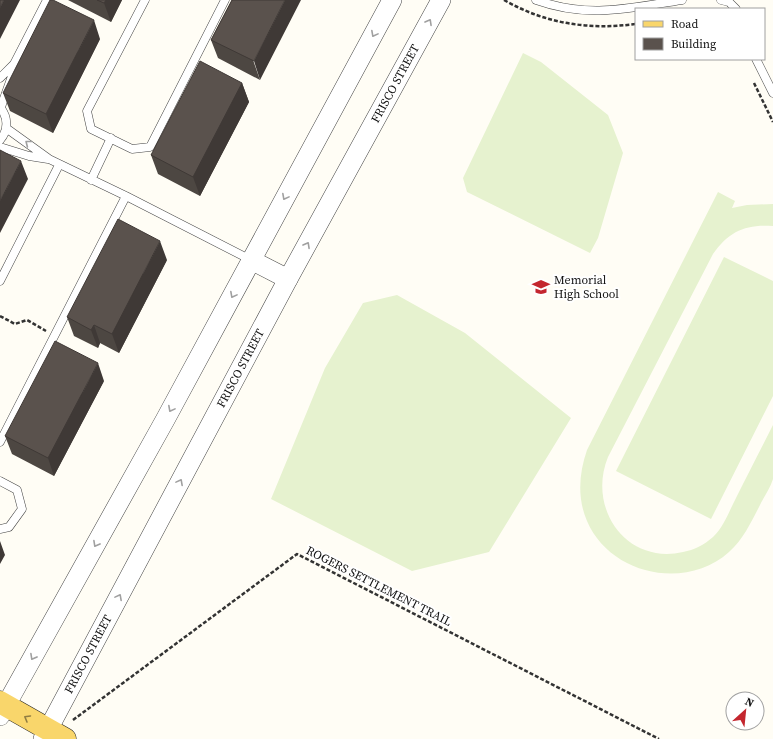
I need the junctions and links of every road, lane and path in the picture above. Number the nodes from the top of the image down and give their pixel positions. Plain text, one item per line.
1 (47, 0) edge
2 (146, 0) edge
3 (225, 0) edge
4 (392, 0) edge
5 (441, 0) edge
6 (536, 0) edge
7 (682, 0) edge
8 (721, 0) edge
9 (735, 8) edge
10 (756, 60) edge
11 (14, 64) junction
12 (0, 78) edge
13 (752, 79) dead end
14 (773, 93) edge
15 (0, 107) edge
16 (773, 122) edge
17 (6, 128) junction
18 (111, 138) junction
19 (0, 140) edge
20 (0, 146) edge
21 (49, 159) junction
22 (59, 165) junction
23 (91, 180) junction
24 (126, 196) junction
25 (251, 260) junction
26 (288, 279) junction
27 (0, 281) edge
28 (0, 316) edge
29 (55, 336) junction
30 (0, 442) edge
31 (0, 481) edge
32 (0, 529) edge
33 (2, 708) edge
34 (57, 732) edge
35 (659, 739) edge

1 - 11 lane
2 - 18 lane
3 - 18 lane
4 -> 25 street
26 -> 5 street, FRISCO STREET
6 - 7 lane
8 - 9 lane
10 - 14 lane
11 - 12 lane
11 - 15 lane
13 - 16 path
15 - 17 lane
17 - 19 lane
21 -> 17 lane
18 - 23 lane
20 - 21 lane
21 - 22 lane
22 - 23 lane
22 - 27 lane
23 - 24 lane
24 - 25 lane
24 - 29 lane
25 - 26 street
25 -> 33 street
34 -> 26 street, FRISCO STREET
28 - 29 path
29 - 30 lane
31 - 32 lane
34 -> 33 main road
34 - 35 path, ROGERS SETTLEMENT TRAIL

